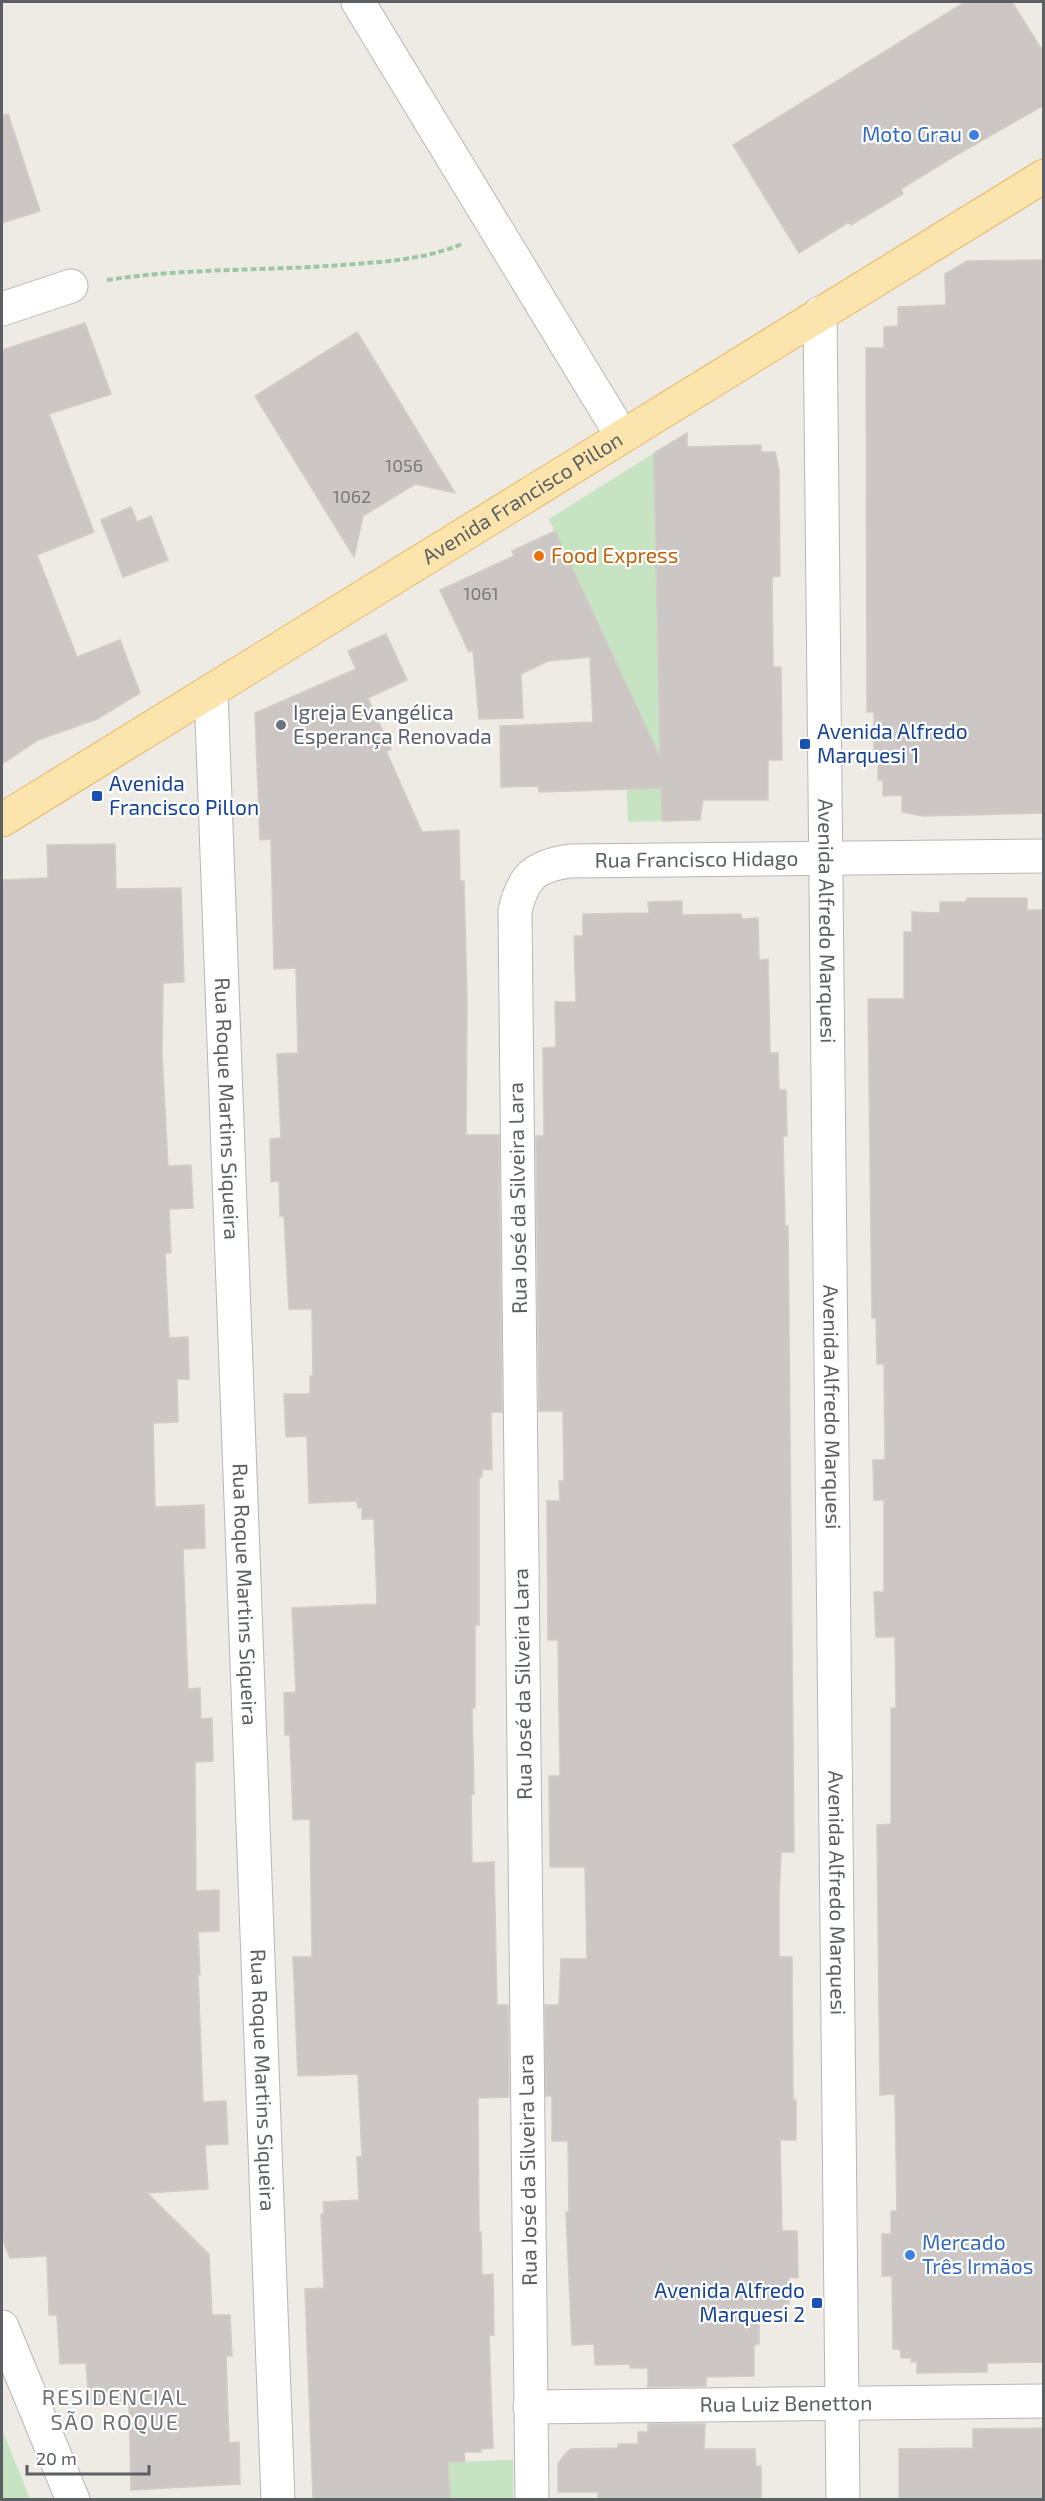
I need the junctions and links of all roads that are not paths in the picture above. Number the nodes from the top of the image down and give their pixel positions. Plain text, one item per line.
1 (358, 2) edge
2 (1044, 176) edge
3 (71, 286) road end
4 (2, 309) edge
5 (820, 313) junction
6 (622, 436) junction
7 (211, 691) junction
8 (2, 820) edge
9 (1044, 856) edge
10 (826, 859) junction
11 (533, 873) joint
12 (2, 2327) edge
13 (1044, 2401) edge
14 (842, 2402) junction
15 (530, 2407) junction
16 (73, 2499) edge
17 (278, 2499) edge
18 (532, 2499) edge
19 (843, 2499) edge

1 - 6 street
2 - 5 main road, Avenida Francisco Pillon
3 - 4 street
5 - 6 main road, Avenida Francisco Pillon
5 - 10 street, Avenida Alfredo Marquesi
6 - 7 main road, Avenida Francisco Pillon
7 - 8 main road, Avenida Francisco Pillon
7 - 17 street, Rua Roque Martins Siqueira
9 - 10 street, Rua Francisco Hidago
10 - 11 street, Rua Francisco Hidago
10 - 14 street, Avenida Alfredo Marquesi
11 - 15 street, Rua José da Silveira Lara
12 - 16 street
13 - 14 street, Rua Luiz Benetton
14 - 15 street, Rua Luiz Benetton
14 - 19 street, Avenida Alfredo Marquesi
15 - 18 street, Rua José da Silveira Lara

